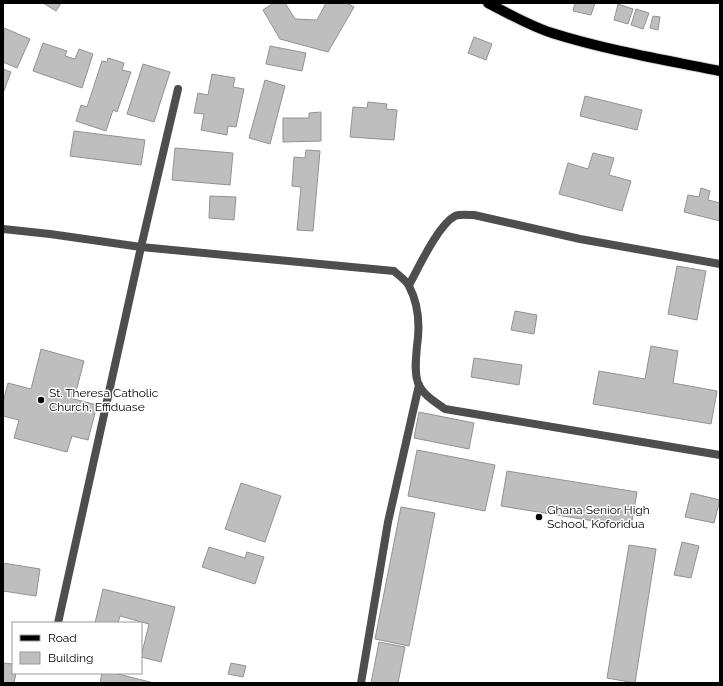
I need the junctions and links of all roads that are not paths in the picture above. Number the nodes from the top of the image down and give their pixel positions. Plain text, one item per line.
1 (488, 3) edge
2 (720, 71) edge
3 (178, 89) dead end
4 (3, 229) edge
5 (141, 247) junction
6 (720, 264) edge
7 (408, 285) junction
8 (419, 385) junction
9 (720, 455) edge
10 (58, 622) edge
11 (361, 683) edge

1 - 2 main road
3 - 5 street
4 - 5 street
5 - 7 street
5 - 10 street
6 - 7 street
7 - 8 street
8 - 9 street
8 - 11 street

